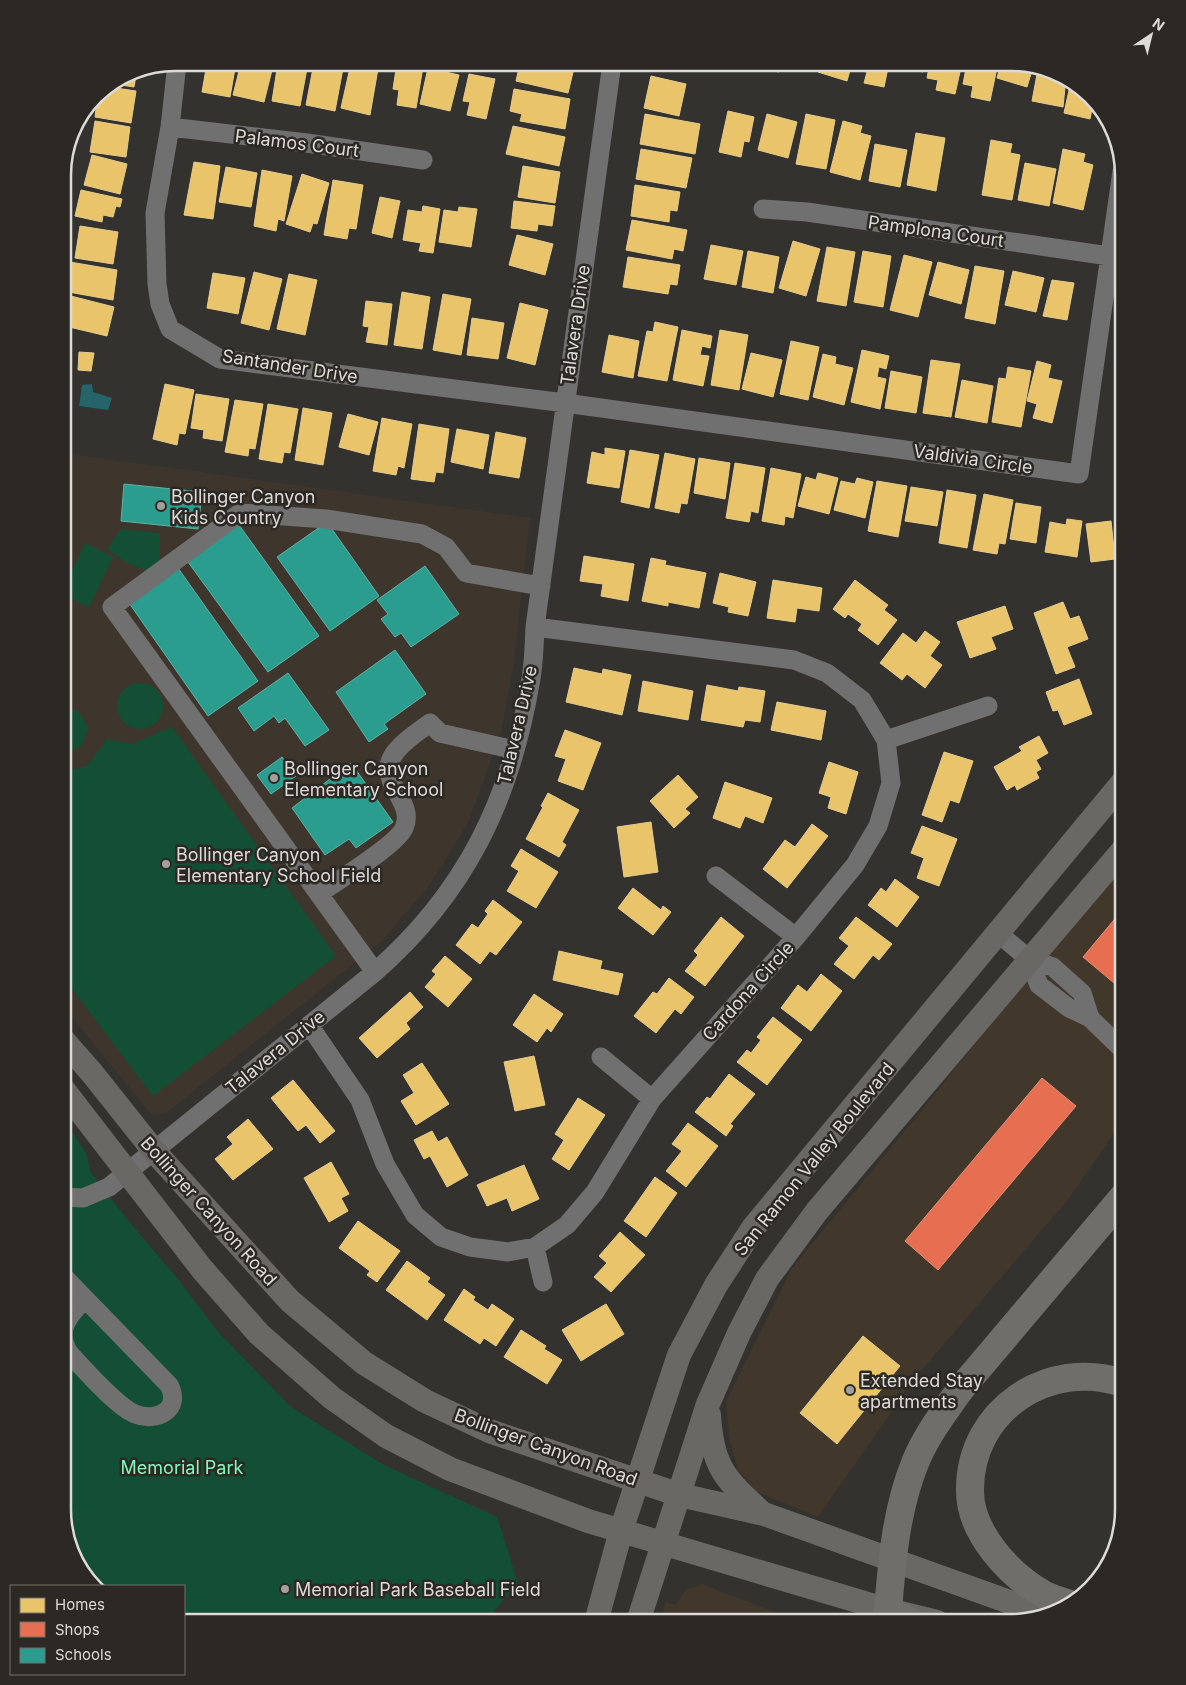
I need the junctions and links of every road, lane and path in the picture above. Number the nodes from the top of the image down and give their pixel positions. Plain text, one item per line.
1 (176, 71) edge
2 (611, 71) edge
3 (170, 127) junction
4 (423, 160) dead end
5 (764, 209) dead end
6 (1115, 217) edge
7 (1109, 256) junction
8 (565, 403) junction
9 (541, 586) junction
10 (535, 627) junction
11 (988, 706) dead end
12 (886, 740) junction
13 (515, 750) junction
14 (1115, 793) edge
15 (1115, 860) edge
16 (716, 876) dead end
17 (320, 893) junction
18 (999, 934) junction
19 (796, 937) junction
20 (1029, 959) junction
21 (375, 972) junction
22 (309, 1025) junction
23 (1115, 1042) edge
24 (71, 1049) edge
25 (601, 1057) dead end
26 (71, 1099) edge
27 (652, 1099) junction
28 (154, 1151) junction
29 (127, 1172) junction
30 (71, 1197) edge
31 (1115, 1208) edge
32 (534, 1247) junction
33 (543, 1282) dead end
34 (71, 1285) edge
35 (85, 1299) junction
36 (71, 1316) edge
37 (71, 1356) edge
38 (1115, 1380) edge
39 (708, 1404) junction
40 (638, 1480) junction
41 (680, 1495) junction
42 (764, 1514) junction
43 (621, 1531) junction
44 (663, 1544) junction
45 (892, 1560) junction
46 (1061, 1601) edge
47 (1034, 1611) edge
48 (598, 1614) edge
49 (641, 1614) edge
50 (882, 1614) edge
51 (895, 1614) edge

1 - 3 street, Santander Drive
2 - 8 street, Talavera Drive
3 - 4 street, Palamos Court
3 - 8 street, Santander Drive
5 - 7 street, Pamplona Court
6 - 7 street, Valdivia Circle
7 - 8 street, Valdivia Circle
8 - 9 street, Talavera Drive
9 - 10 street, Talavera Drive
9 - 17 street
10 - 12 street, Cardona Circle
10 - 13 street, Talavera Drive
11 - 12 street
12 - 19 street, Cardona Circle
13 - 17 street
13 - 21 street, Talavera Drive
14 - 18 main road, San Ramon Valley Boulevard
15 - 20 main road, San Ramon Valley Boulevard
16 - 19 street
17 - 21 street
18 - 20 street
18 - 40 main road, San Ramon Valley Boulevard
19 - 27 street, Cardona Circle
20 - 23 street
20 - 39 main road, San Ramon Valley Boulevard
21 - 22 street, Talavera Drive
22 - 28 street, Talavera Drive
22 - 32 street, Cardona Circle
24 - 28 main road, Bollinger Canyon Road
25 - 27 street
26 - 29 main road, Bollinger Canyon Road
27 - 32 street, Cardona Circle
28 - 29 street, Talavera Drive
28 - 40 main road, Bollinger Canyon Road
29 - 30 street, Talavera Drive
29 - 43 main road, Bollinger Canyon Road
31 - 45 highway
32 - 33 street
34 - 35 street
35 - 36 street
35 - 37 street
38 - 46 highway
39 - 41 main road, San Ramon Valley Boulevard
39 - 42 main road
40 - 41 main road, Bollinger Canyon Road
40 - 43 main road, San Ramon Valley Boulevard
41 - 42 main road, Bollinger Canyon Road
41 - 44 main road, San Ramon Valley Boulevard
42 - 45 main road, Bollinger Canyon Road
43 - 44 main road, Bollinger Canyon Road
43 - 48 main road, San Ramon Valley Boulevard
44 - 49 main road, San Ramon Valley Boulevard
44 - 50 main road, Bollinger Canyon Road
45 - 47 main road, Bollinger Canyon Road
45 - 51 highway

